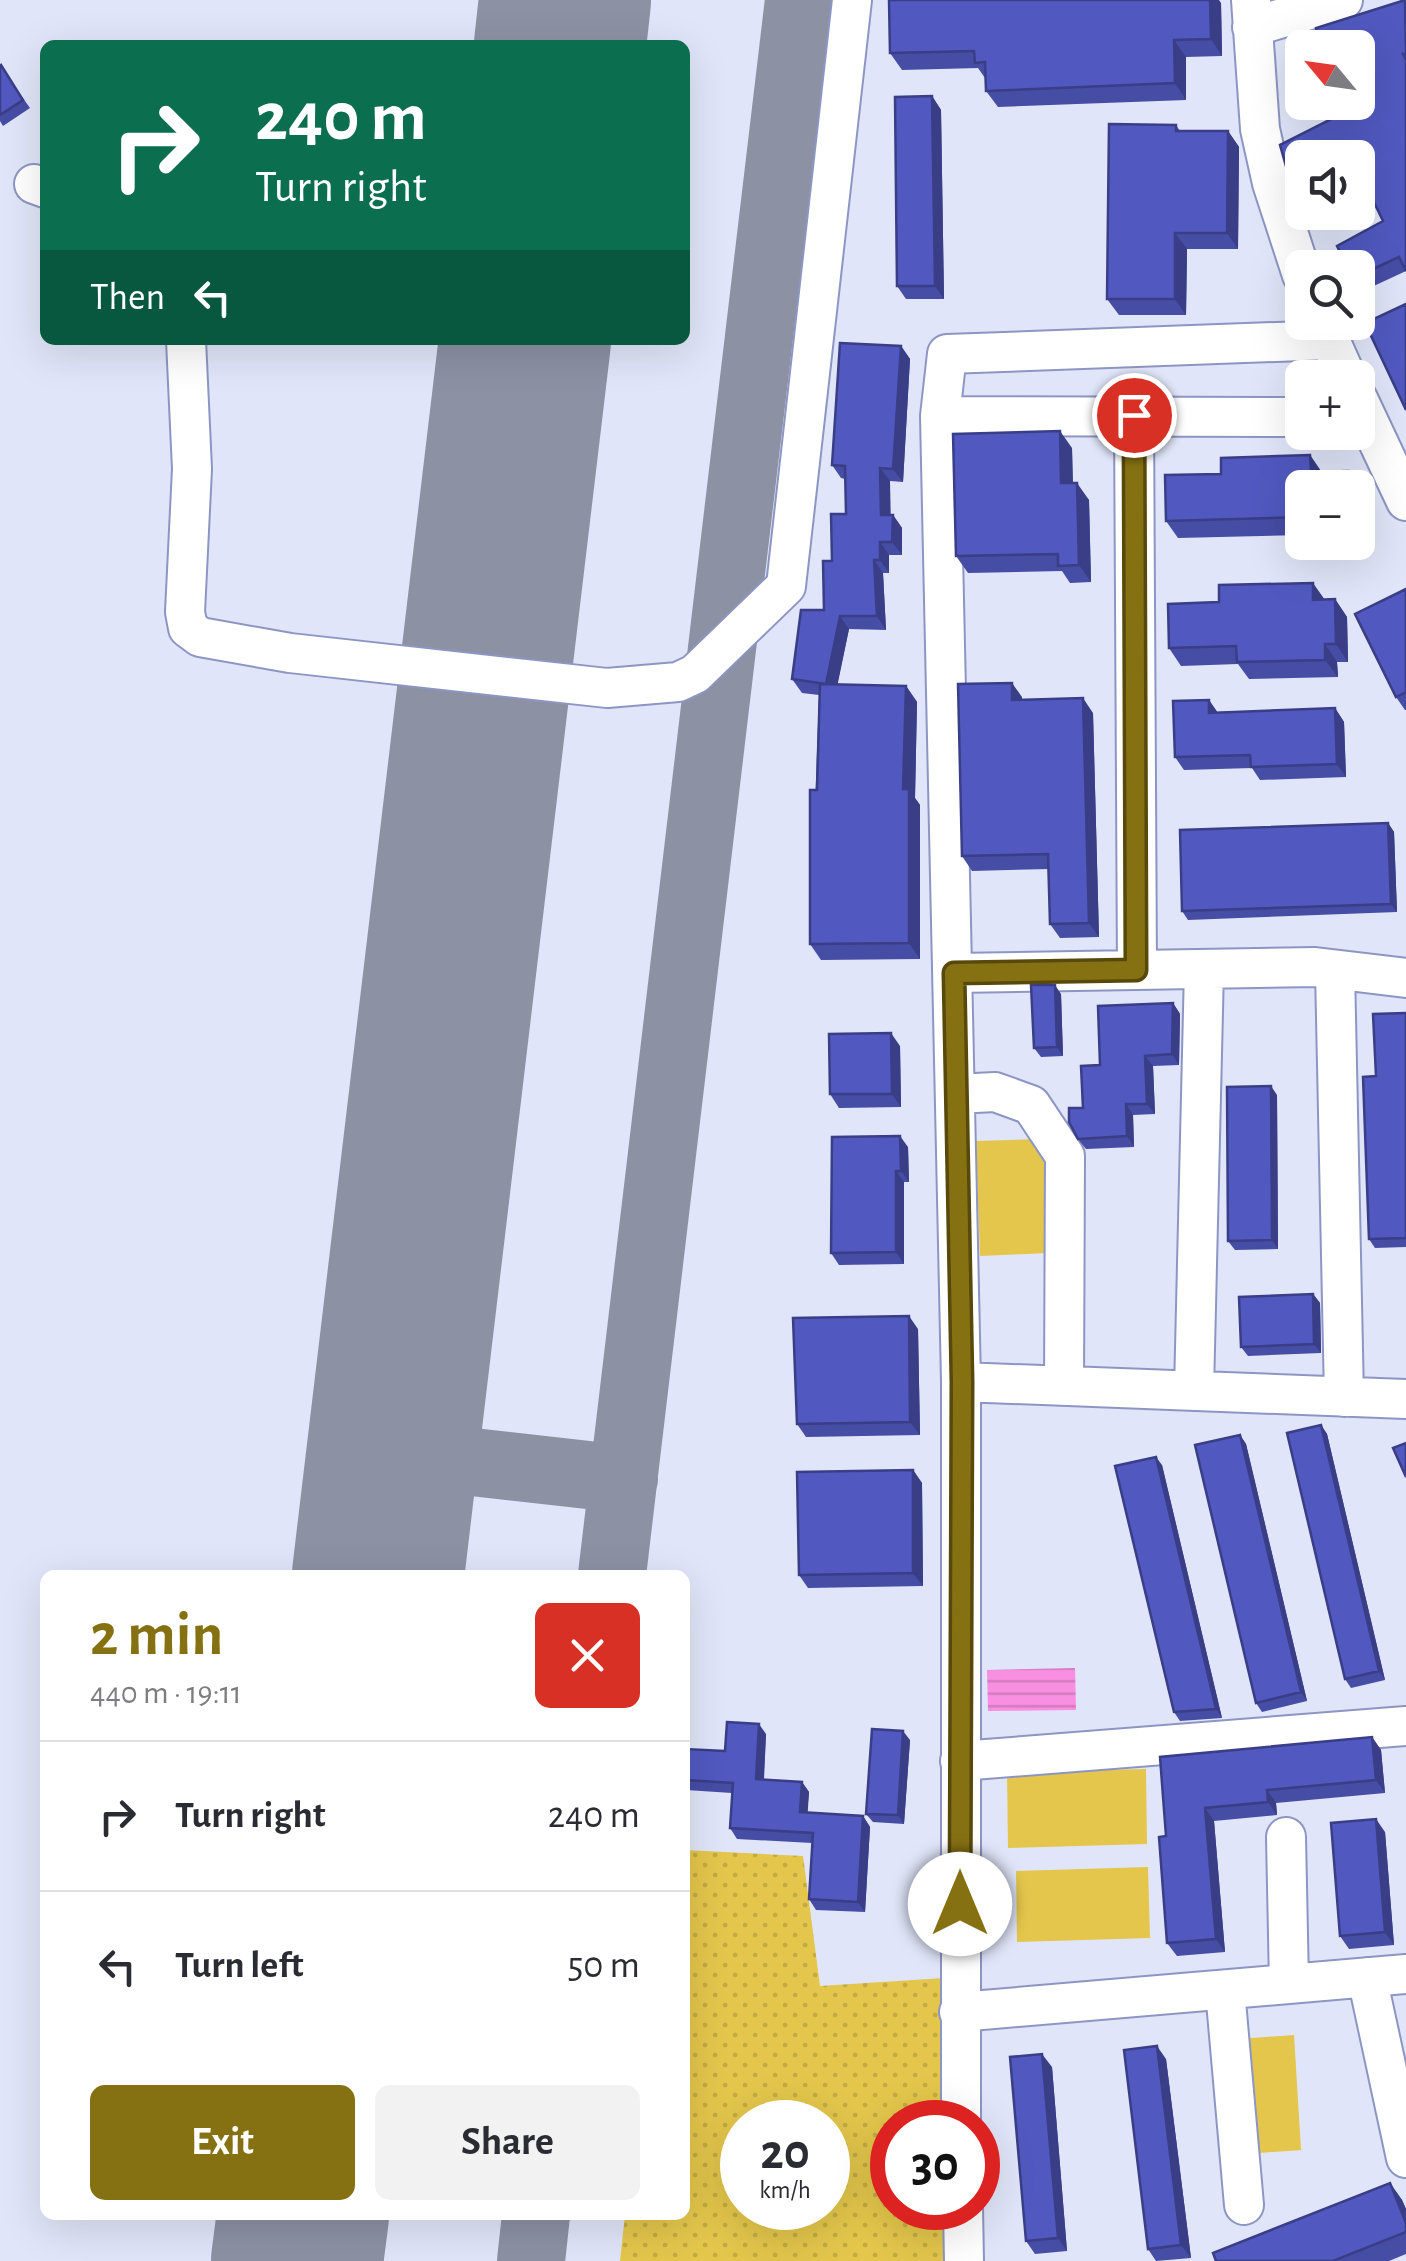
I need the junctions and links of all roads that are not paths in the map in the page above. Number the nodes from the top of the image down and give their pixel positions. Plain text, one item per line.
1 (852, 0) edge
2 (1343, 0) edge
3 (1251, 13) edge
4 (1294, 250) edge
5 (1285, 333) edge
6 (186, 345) edge
7 (1134, 415) junction
8 (940, 416) junction
9 (1285, 417) edge
10 (1375, 440) edge
11 (1406, 502) edge
12 (1204, 969) junction
13 (1136, 970) junction
14 (1335, 970) junction
15 (954, 973) junction
16 (1406, 978) edge
17 (956, 1094) junction
18 (962, 1382) junction
19 (1064, 1386) junction
20 (1194, 1391) junction
21 (1344, 1397) junction
22 (1406, 1400) edge
23 (1406, 1726) edge
24 (960, 1761) junction
25 (1286, 1837) dead end
26 (1406, 1974) edge
27 (1367, 1977) junction
28 (1289, 1984) junction
29 (1225, 1990) junction
30 (959, 2012) junction
31 (961, 2100) edge
32 (1406, 2158) edge
33 (1244, 2205) dead end
34 (963, 2230) edge
35 (964, 2261) edge

1 - 6 street
2 - 3 street
3 - 4 street
5 - 8 street
7 - 8 street
7 - 9 street
7 - 13 street
8 - 15 street
10 - 11 street
12 - 13 street
12 - 14 street
12 - 20 street
13 - 15 street
14 - 16 street
14 - 21 street
15 - 17 street
17 - 18 street
17 - 19 street
18 - 19 street
18 - 24 street
19 - 20 street
20 - 21 street
21 - 22 street
23 - 24 street
24 - 30 street
25 - 28 street
26 - 27 street
27 - 28 street
27 - 32 street
28 - 29 street
29 - 30 street
29 - 33 street
30 - 31 street
34 - 35 street

